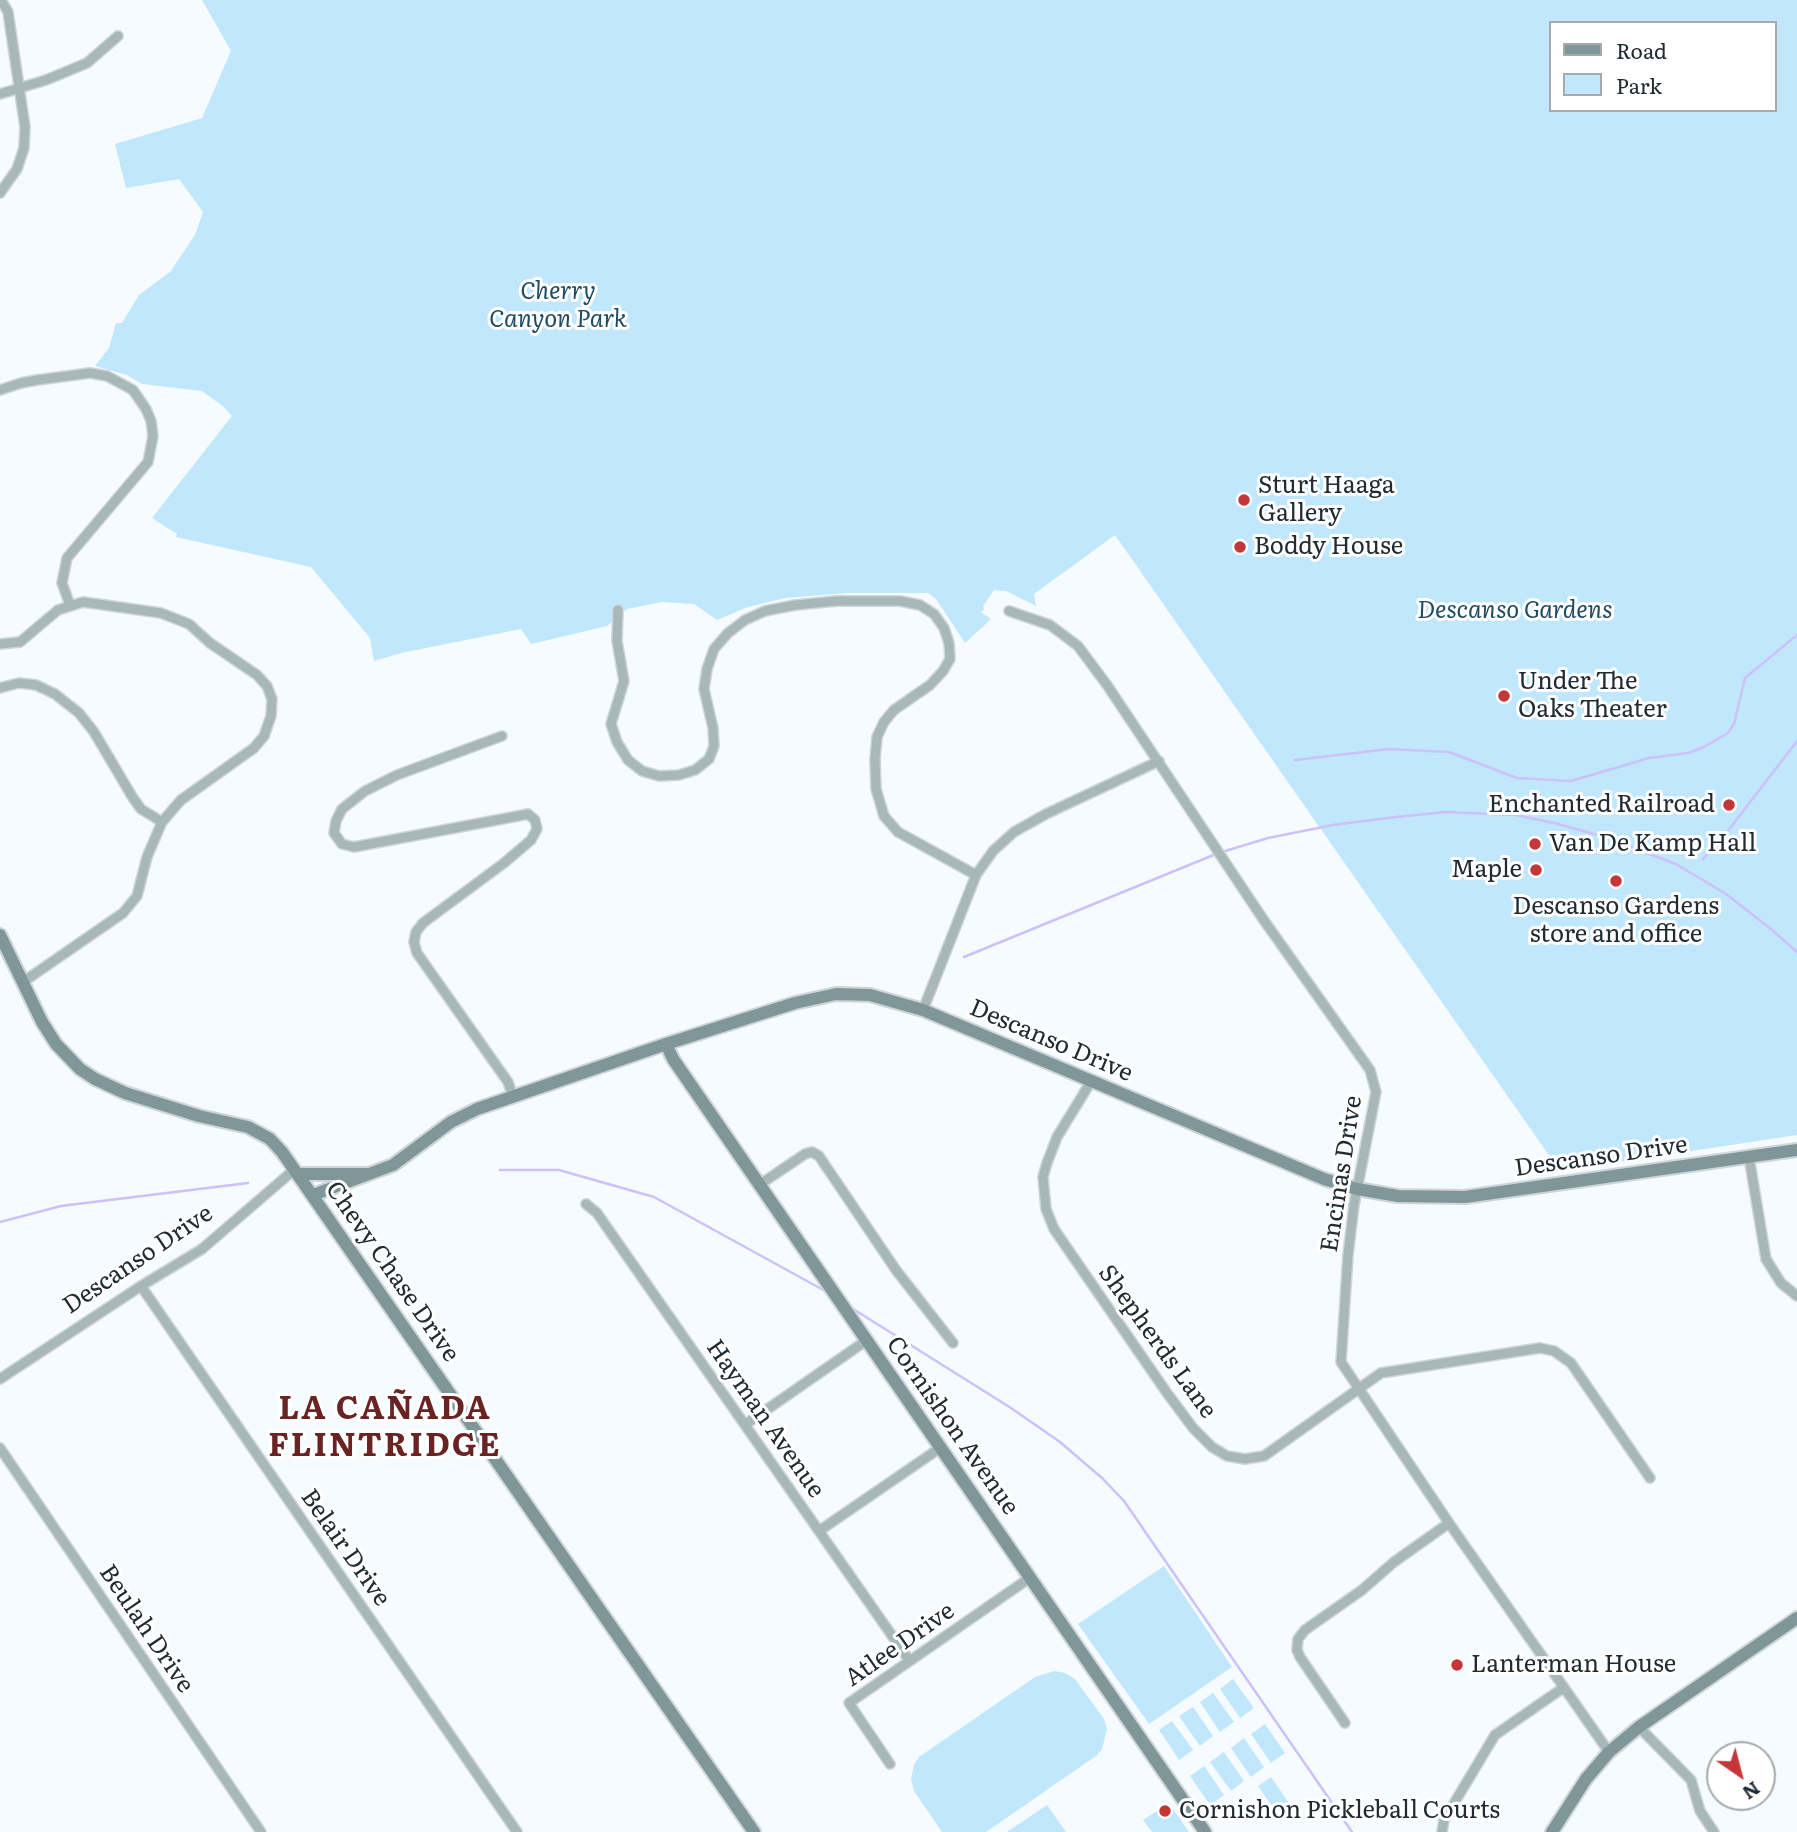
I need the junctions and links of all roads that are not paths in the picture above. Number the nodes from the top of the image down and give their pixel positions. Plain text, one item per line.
1 (1, 0) edge
2 (118, 36) dead end
3 (20, 87) junction
4 (0, 94) edge
5 (0, 193) edge
6 (0, 390) edge
7 (70, 605) junction
8 (618, 610) dead end
9 (1009, 611) dead end
10 (0, 644) edge
11 (0, 688) edge
12 (502, 736) dead end
13 (1159, 761) junction
14 (162, 822) junction
15 (976, 875) junction
16 (0, 935) edge
17 (23, 982) junction
18 (923, 1010) junction
19 (666, 1044) junction
20 (1092, 1080) junction
21 (513, 1097) junction
22 (1797, 1150) edge
23 (1749, 1157) junction
24 (297, 1172) junction
25 (366, 1174) junction
26 (759, 1185) junction
27 (1357, 1189) junction
28 (313, 1195) junction
29 (586, 1204) dead end
30 (141, 1286) junction
31 (1797, 1296) edge
32 (867, 1340) junction
33 (953, 1343) dead end
34 (0, 1379) edge
35 (1358, 1389) junction
36 (746, 1424) junction
37 (0, 1448) edge
38 (940, 1448) junction
39 (1650, 1478) dead end
40 (1449, 1523) junction
41 (819, 1531) junction
42 (1031, 1577) junction
43 (1797, 1618) edge
44 (909, 1660) junction
45 (1563, 1688) junction
46 (1345, 1723) dead end
47 (1639, 1727) junction
48 (1609, 1752) junction
49 (890, 1764) dead end
50 (261, 1832) edge
51 (517, 1832) edge
52 (754, 1832) edge
53 (1205, 1832) edge
54 (1442, 1832) edge
55 (1552, 1832) edge
56 (1714, 1832) edge

1 - 3 street
2 - 3 street
3 - 4 street
3 - 5 street
6 - 7 street
7 - 10 street
7 - 14 street
8 - 15 street
9 - 13 street, Encinas Drive
11 - 14 street
12 - 21 street
13 - 15 street
13 - 27 street, Encinas Drive
14 - 17 street
15 - 18 street
16 - 17 street, Chevy Chase Drive
17 - 24 street, Chevy Chase Drive
18 - 19 street, Descanso Drive
18 - 20 street, Descanso Drive
19 - 21 street, Descanso Drive
19 - 26 street, Cornishon Avenue
20 - 27 street, Descanso Drive
20 - 35 street, Shepherds Lane
21 - 25 street, Descanso Drive
22 - 23 street, Descanso Drive
23 - 27 street, Descanso Drive
23 - 31 street
24 - 25 street
24 - 28 street, Chevy Chase Drive
24 - 30 street, Descanso Drive
25 - 28 street, Descanso Drive
26 - 32 street, Cornishon Avenue
26 - 33 street
27 - 35 street, Encinas Drive
28 - 52 street, Chevy Chase Drive
29 - 36 street, Hayman Avenue
30 - 34 street, Descanso Drive
30 - 51 street, Belair Drive
32 - 36 street
32 - 38 street, Cornishon Avenue
35 - 39 street, Shepherds Lane
35 - 40 street, Encinas Drive
36 - 41 street, Hayman Avenue
37 - 50 street, Beulah Drive
38 - 41 street
38 - 42 street, Cornishon Avenue
40 - 45 street, Encinas Drive
40 - 46 street
41 - 44 street, Hayman Avenue
42 - 44 street, Atlee Drive
42 - 53 street, Cornishon Avenue
43 - 47 street
44 - 49 street, Atlee Drive
45 - 48 street, Encinas Drive
45 - 54 street
47 - 48 street
47 - 56 street
48 - 55 street

